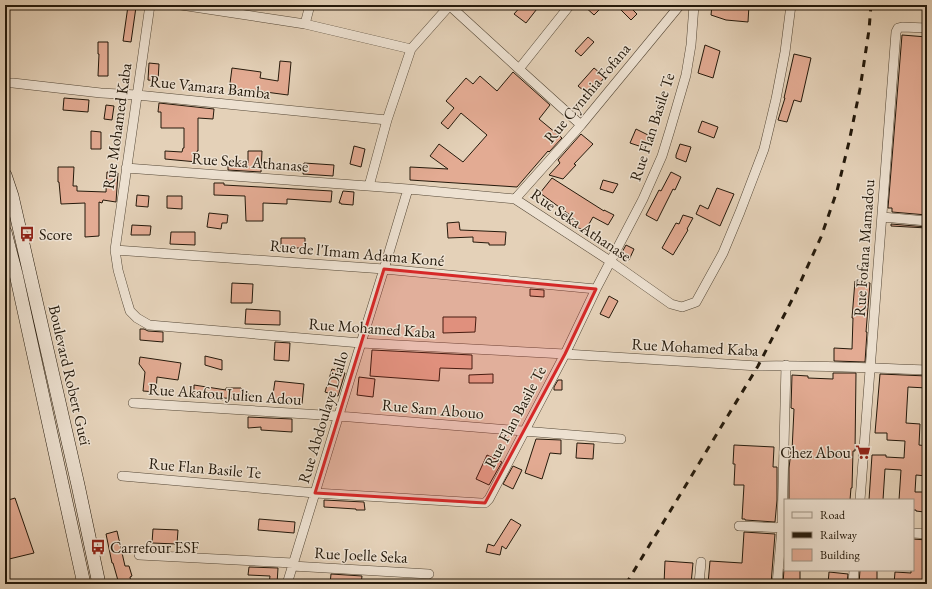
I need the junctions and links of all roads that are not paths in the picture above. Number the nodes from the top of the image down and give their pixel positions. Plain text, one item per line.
1 (150, 5) edge
2 (181, 5) edge
3 (310, 5) edge
4 (449, 5) edge
5 (570, 5) edge
6 (680, 5) edge
7 (694, 5) edge
8 (791, 5) edge
9 (306, 24) junction
10 (927, 28) edge
11 (412, 49) junction
12 (519, 69) junction
13 (5, 83) edge
14 (137, 95) junction
15 (387, 120) junction
16 (581, 125) junction
17 (126, 168) junction
18 (5, 175) edge
19 (370, 186) junction
20 (408, 189) junction
21 (515, 199) junction
22 (882, 217) junction
23 (927, 220) edge
24 (5, 232) edge
25 (115, 250) junction
26 (610, 261) junction
27 (384, 269) junction
28 (596, 289) junction
29 (360, 343) junction
30 (565, 354) junction
31 (786, 365) junction
32 (871, 368) junction
33 (927, 370) edge
34 (133, 403) dead end
35 (338, 416) junction
36 (524, 432) junction
37 (621, 439) dead end
38 (122, 476) dead end
39 (315, 493) junction
40 (784, 499) edge
41 (860, 499) edge
42 (739, 526) dead end
43 (784, 528) edge
44 (914, 533) edge
45 (927, 534) edge
46 (139, 555) dead end
47 (701, 562) dead end
48 (292, 565) junction
49 (854, 571) edge
50 (429, 574) dead end
51 (84, 584) edge
52 (99, 584) edge
53 (287, 584) edge
54 (699, 584) edge
55 (777, 584) edge
56 (853, 584) edge

1 - 14 street, Rue Mohamed Kaba
2 - 9 street
3 - 9 street
4 - 11 street
4 - 12 street
5 - 12 street
6 - 16 street, Rue Cynthia Fofana
7 - 26 street, Rue Flan Basile Te
8 - 26 street, Rue Seka Athanase
9 - 11 street
10 - 22 street, Rue Fofana Mamadou
11 - 15 street
12 - 16 street
13 - 14 street, Rue Vamara Bamba
14 - 15 street, Rue Vamara Bamba
14 - 17 street, Rue Mohamed Kaba
15 - 19 street
16 - 21 street, Rue Cynthia Fofana
17 - 19 street, Rue Seka Athanase
17 - 25 street, Rue Mohamed Kaba
18 - 52 main road, Boulevard Robert Gueï
19 - 20 street, Rue Seka Athanase
20 - 21 street, Rue Seka Athanase
20 - 27 street, Rue Abdoulaye Diallo
21 - 26 street, Rue Seka Athanase
22 - 23 street
22 - 32 street, Rue Fofana Mamadou
24 - 51 main road, Boulevard Robert Gueï
25 - 27 street, Rue de l'Imam Adama Koné
25 - 29 street, Rue Mohamed Kaba
26 - 28 street, Rue Flan Basile Te
27 - 28 street, Rue de l'Imam Adama Koné
27 - 29 street, Rue Abdoulaye Diallo
28 - 30 street, Rue Flan Basile Te
29 - 30 street, Rue Mohamed Kaba
29 - 35 street, Rue Abdoulaye Diallo
30 - 31 street, Rue Mohamed Kaba
30 - 36 street, Rue Flan Basile Te
31 - 32 street, Rue Mohamed Kaba
31 - 40 street
32 - 33 street, Rue Mohamed Kaba
32 - 41 street, Rue Fofana Mamadou
34 - 35 street, Rue Akafou Julien Adou
35 - 36 street, Rue Sam Abouo
35 - 39 street, Rue Abdoulaye Diallo
36 - 37 street, Rue Sam Abouo
36 - 39 street, Rue Flan Basile Te
38 - 39 street, Rue Flan Basile Te
39 - 48 street, Rue Abdoulaye Diallo
42 - 43 street
43 - 55 street
44 - 45 street
46 - 48 street, Rue Joelle Seka
47 - 54 street
48 - 50 street, Rue Joelle Seka
48 - 53 street, Rue Abdoulaye Diallo
49 - 56 street

